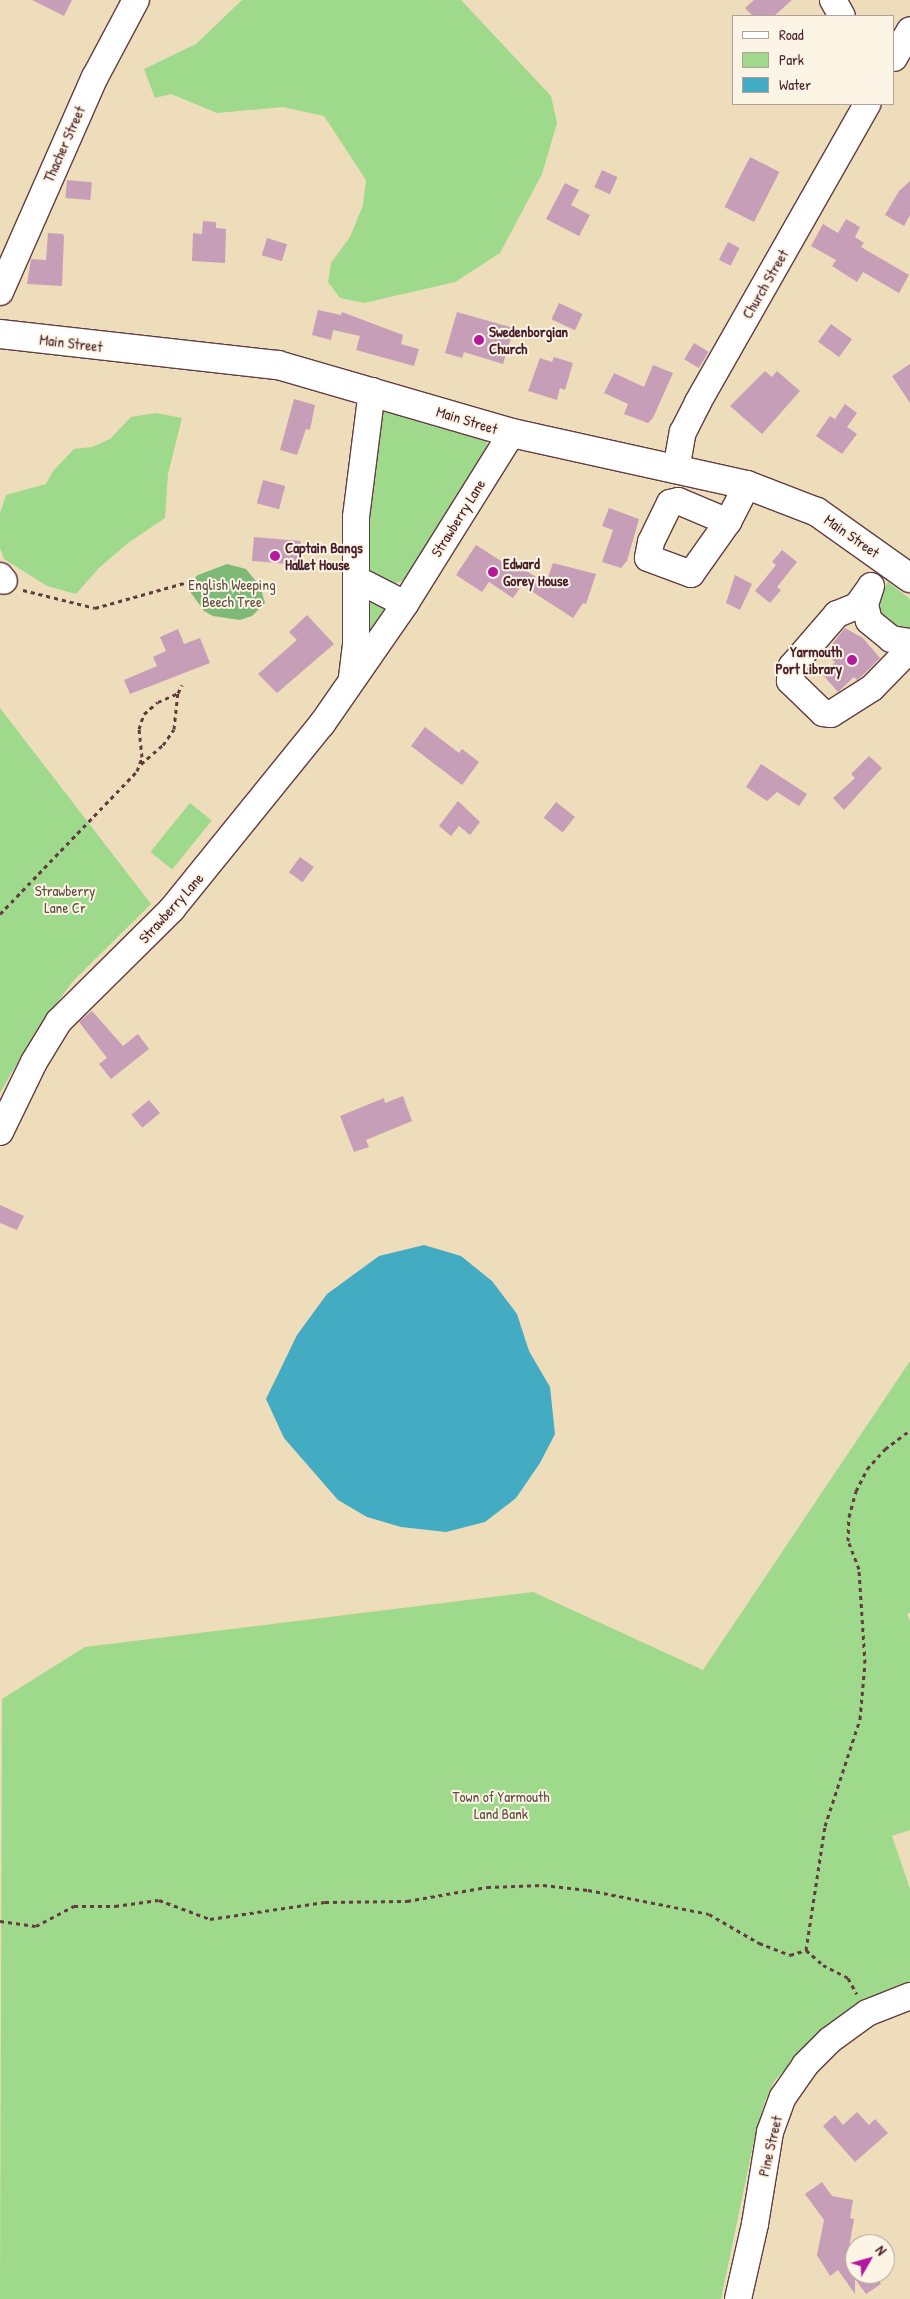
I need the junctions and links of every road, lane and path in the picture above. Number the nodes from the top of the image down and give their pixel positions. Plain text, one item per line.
1 (136, 0) edge
2 (833, 0) edge
3 (841, 15) edge
4 (910, 30) edge
5 (895, 56) edge
6 (866, 105) edge
7 (0, 292) edge
8 (0, 334) edge
9 (372, 391) junction
10 (512, 433) junction
11 (676, 470) junction
12 (747, 485) junction
13 (728, 522) dead end
14 (900, 570) edge
15 (2, 579) edge
16 (356, 579) junction
17 (191, 581) dead end
18 (870, 588) junction
19 (405, 604) junction
20 (910, 642) edge
21 (910, 649) edge
22 (349, 684) junction
23 (182, 685) dead end
24 (178, 693) junction
25 (140, 764) junction
26 (0, 914) edge
27 (0, 1132) edge
28 (910, 1430) edge
29 (0, 1921) edge
30 (806, 1950) junction
31 (910, 1996) edge
32 (867, 2013) junction
33 (738, 2299) edge

1 - 7 street, Thacher Street
2 - 3 street
4 - 5 street
6 - 11 street, Church Street
8 - 9 main road, Main Street
9 - 10 main road, Main Street
9 - 16 street, Strawberry Lane
10 - 11 main road, Main Street
10 - 19 street, Strawberry Lane
11 - 12 main road, Main Street
12 - 13 street
12 - 14 main road, Main Street
14 - 18 street
15 - 17 path
16 - 19 street
16 - 22 street, Strawberry Lane
18 - 20 street
18 - 21 street
19 - 22 street, Strawberry Lane
22 - 27 street, Strawberry Lane
23 - 24 path
24 - 25 path
24 - 25 path
25 - 26 path
28 - 30 path
29 - 30 path
30 - 32 path
31 - 32 street, Pine Street
32 - 33 street, Pine Street

